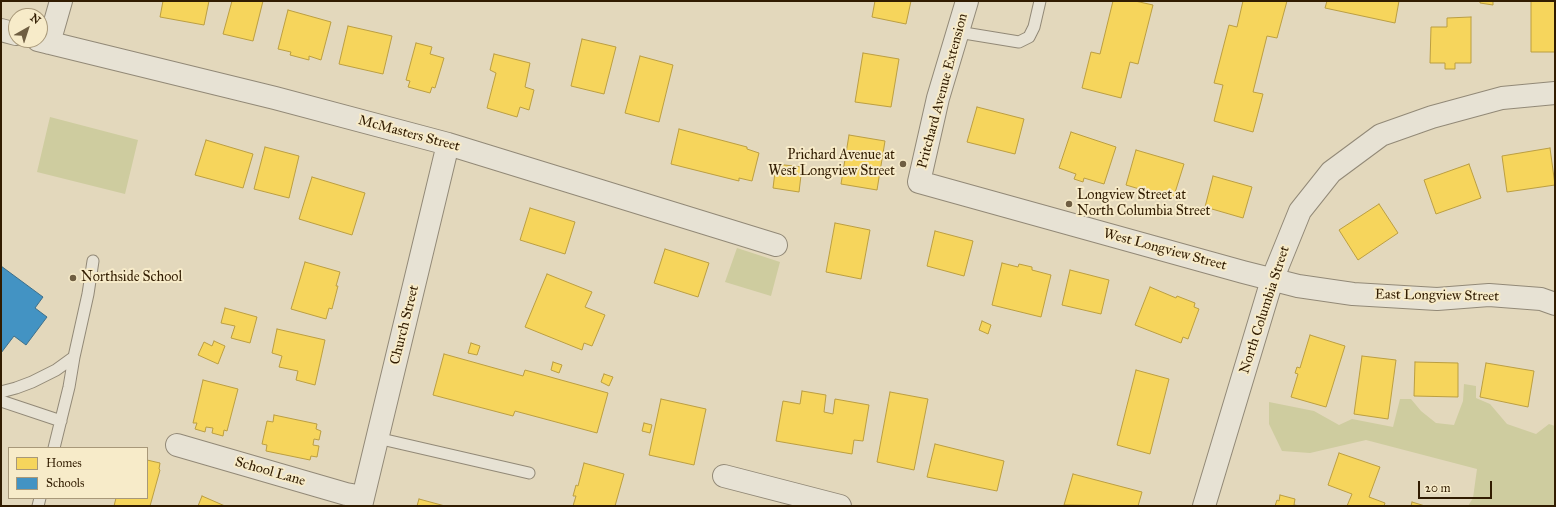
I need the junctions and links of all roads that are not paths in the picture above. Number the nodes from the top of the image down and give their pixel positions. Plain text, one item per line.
1 (61, 1) edge
2 (967, 1) edge
3 (1040, 1) edge
4 (48, 32) edge
5 (958, 32) junction
6 (48, 42) edge
7 (1555, 93) edge
8 (448, 144) junction
9 (919, 182) joint
10 (776, 245) dead end
11 (93, 261) dead end
12 (1272, 280) junction
13 (1555, 304) edge
14 (74, 357) junction
15 (1, 392) edge
16 (1, 401) edge
17 (61, 421) junction
18 (377, 438) junction
19 (177, 445) dead end
20 (54, 447) edge
21 (529, 473) dead end
22 (724, 476) dead end
23 (362, 501) edge
24 (840, 506) edge
25 (1204, 506) edge

1 - 4 street
2 - 5 street, Pritchard Avenue Extension
3 - 5 lane
5 - 9 street, Pritchard Avenue Extension
6 - 8 street, McMasters Street
7 - 12 street, North Columbia Street
8 - 10 street, McMasters Street
8 - 18 street, Church Street
9 - 12 street, West Longview Street
11 - 14 lane
12 - 13 street, East Longview Street
12 - 25 street, North Columbia Street
14 - 15 lane
14 - 17 lane
16 - 17 lane
17 - 20 lane
18 - 21 lane
18 - 23 street, Church Street
19 - 23 street, School Lane
22 - 24 street

